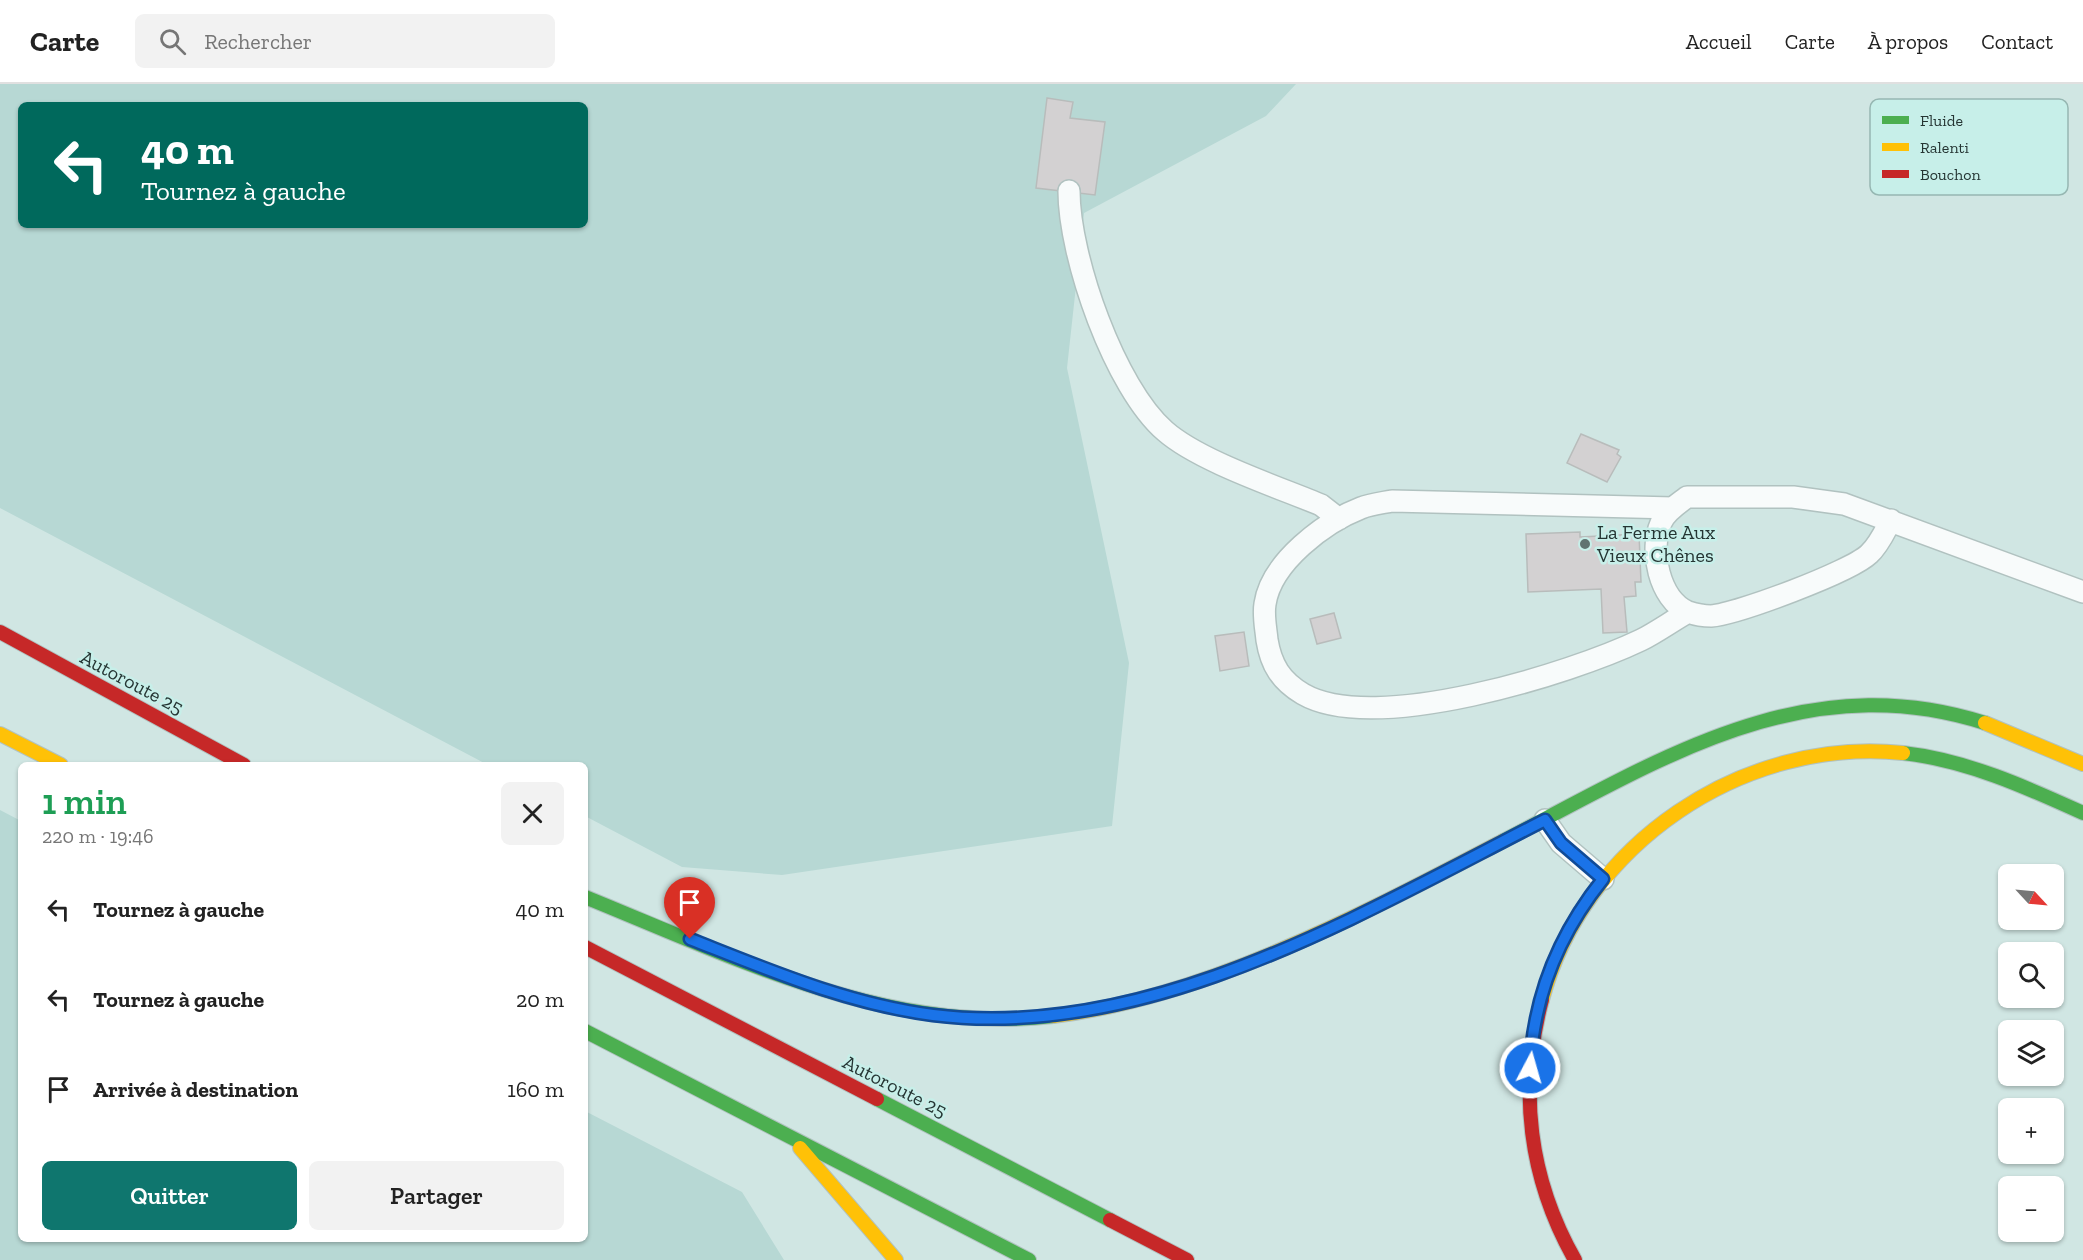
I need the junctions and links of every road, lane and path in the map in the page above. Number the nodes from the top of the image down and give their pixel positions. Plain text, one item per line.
1 (1069, 191) dead end
2 (1673, 508) junction
3 (1339, 519) junction
4 (1891, 520) junction
5 (2083, 592) edge
6 (1688, 612) junction
7 (0, 632) edge
8 (0, 734) edge
9 (222, 753) junction
10 (56, 762) edge
11 (238, 762) edge
12 (244, 762) edge
13 (2083, 764) edge
14 (2083, 813) edge
15 (1545, 820) junction
16 (1603, 879) junction
17 (588, 898) edge
18 (588, 949) edge
19 (588, 1033) edge
20 (789, 1135) junction
21 (896, 1260) edge
22 (1029, 1260) edge
23 (1186, 1260) edge
24 (1575, 1260) edge

1 - 3 lane
2 - 3 lane
2 - 4 lane
2 - 6 lane
3 - 6 lane
4 - 5 lane
4 - 6 lane
7 - 9 highway, Autoroute 25
8 - 10 highway
9 - 11 highway, Autoroute 25
9 - 12 highway
13 - 15 highway
14 - 16 highway
15 - 16 lane
15 - 17 highway
16 - 24 highway
18 - 23 highway, Autoroute 25
19 - 20 highway
20 - 21 highway
20 - 22 highway

